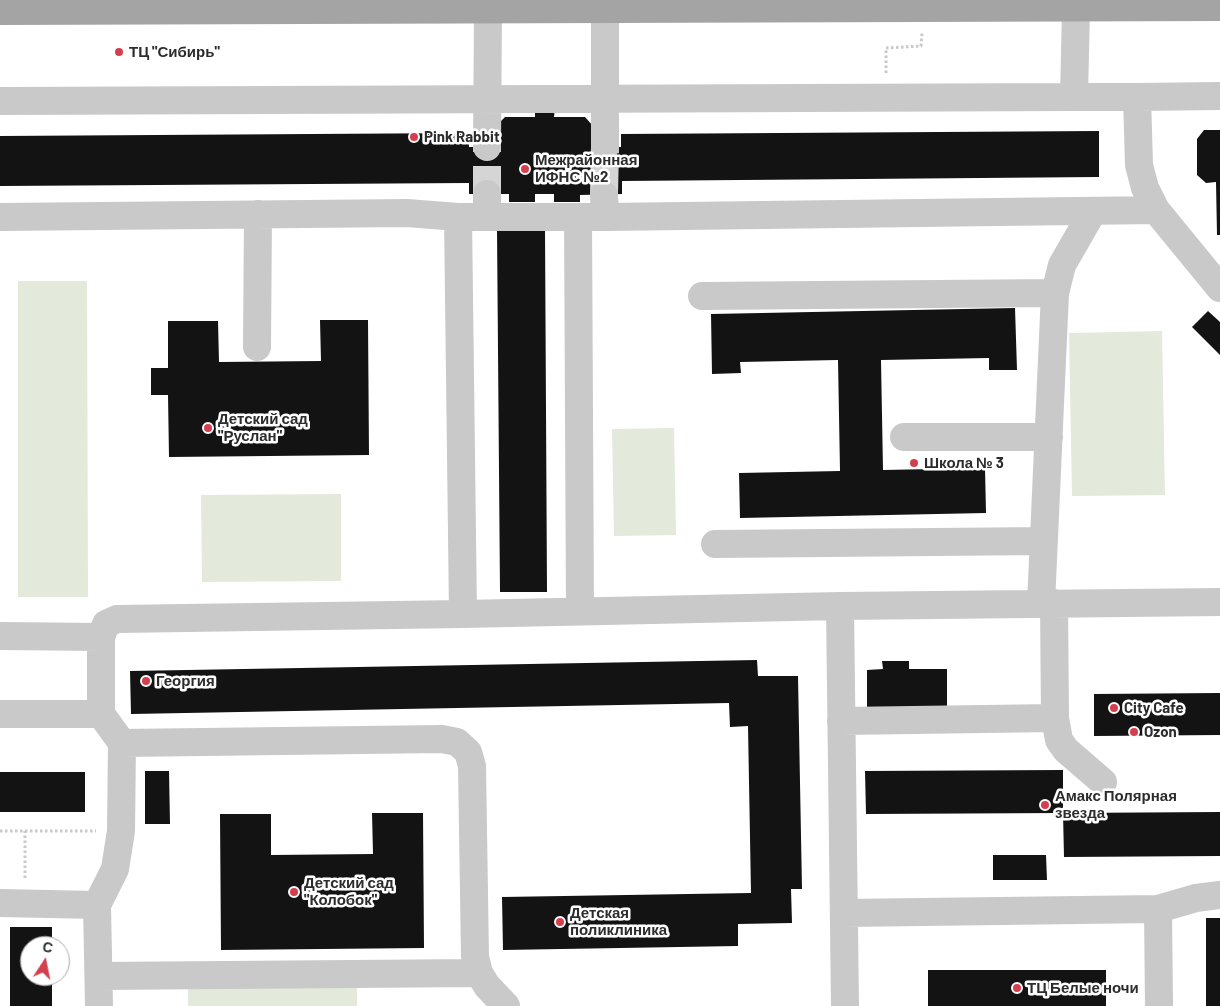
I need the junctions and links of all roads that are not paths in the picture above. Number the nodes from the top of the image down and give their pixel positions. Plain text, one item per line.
1 (769, 4) edge
2 (895, 4) edge
3 (177, 5) edge
4 (215, 5) edge
5 (440, 5) edge
6 (1220, 7) edge
7 (1076, 8) junction
8 (604, 9) junction
9 (488, 10) junction
10 (0, 11) edge
11 (1220, 96) edge
12 (1074, 97) junction
13 (1137, 97) junction
14 (487, 99) junction
15 (604, 99) junction
16 (0, 101) edge
17 (487, 147) tunnel mouth
18 (605, 147) tunnel mouth
19 (596, 210) junction
20 (1156, 210) junction
21 (1093, 211) junction
22 (258, 214) junction
23 (0, 217) edge
24 (458, 217) junction
25 (1220, 288) edge
26 (1055, 293) junction
27 (702, 296) dead end
28 (258, 347) dead end
29 (1049, 436) junction
30 (904, 437) dead end
31 (1044, 541) junction
32 (715, 544) dead end
33 (1220, 602) edge
34 (1048, 603) junction
35 (840, 606) junction
36 (580, 611) junction
37 (463, 614) junction
38 (0, 636) edge
39 (100, 637) junction
40 (0, 714) edge
41 (101, 714) junction
42 (1055, 718) junction
43 (841, 721) junction
44 (122, 743) junction
45 (1102, 782) dead end
46 (1220, 895) edge
47 (12, 903) edge
48 (97, 905) junction
49 (1158, 910) junction
50 (844, 913) junction
51 (479, 973) junction
52 (99, 976) junction
53 (99, 1006) edge
54 (506, 1006) edge
55 (845, 1006) edge
56 (1159, 1006) edge

1 - 2 main road
1 - 8 main road
2 - 7 main road
3 - 4 main road
3 - 10 main road
4 - 5 main road
5 - 9 main road
6 - 7 main road
7 - 12 lane
8 - 9 main road
8 - 15 lane
9 - 14 lane
11 - 13 lane
12 - 13 lane
12 - 15 lane
13 - 20 lane
14 - 15 lane
14 - 16 lane
14 - 17 lane
15 - 18 lane
19 - 21 lane
19 - 24 lane
19 - 36 lane
20 - 21 lane
20 - 25 lane
21 - 26 lane
22 - 23 lane
22 - 24 lane
22 - 28 lane
24 - 37 lane
26 - 27 lane
26 - 29 lane
29 - 30 lane
29 - 31 lane
31 - 32 lane
31 - 34 lane
33 - 34 lane
34 - 35 lane
34 - 42 lane
35 - 36 lane
35 - 43 lane
36 - 37 lane
37 - 39 lane
38 - 39 lane
39 - 41 lane
40 - 41 lane
41 - 44 lane
42 - 43 lane
42 - 45 lane
43 - 50 lane
44 - 48 lane
44 - 51 lane
46 - 49 lane
47 - 48 lane
48 - 52 lane
49 - 50 lane
49 - 56 lane
50 - 55 lane
51 - 52 lane
51 - 54 lane
52 - 53 lane

